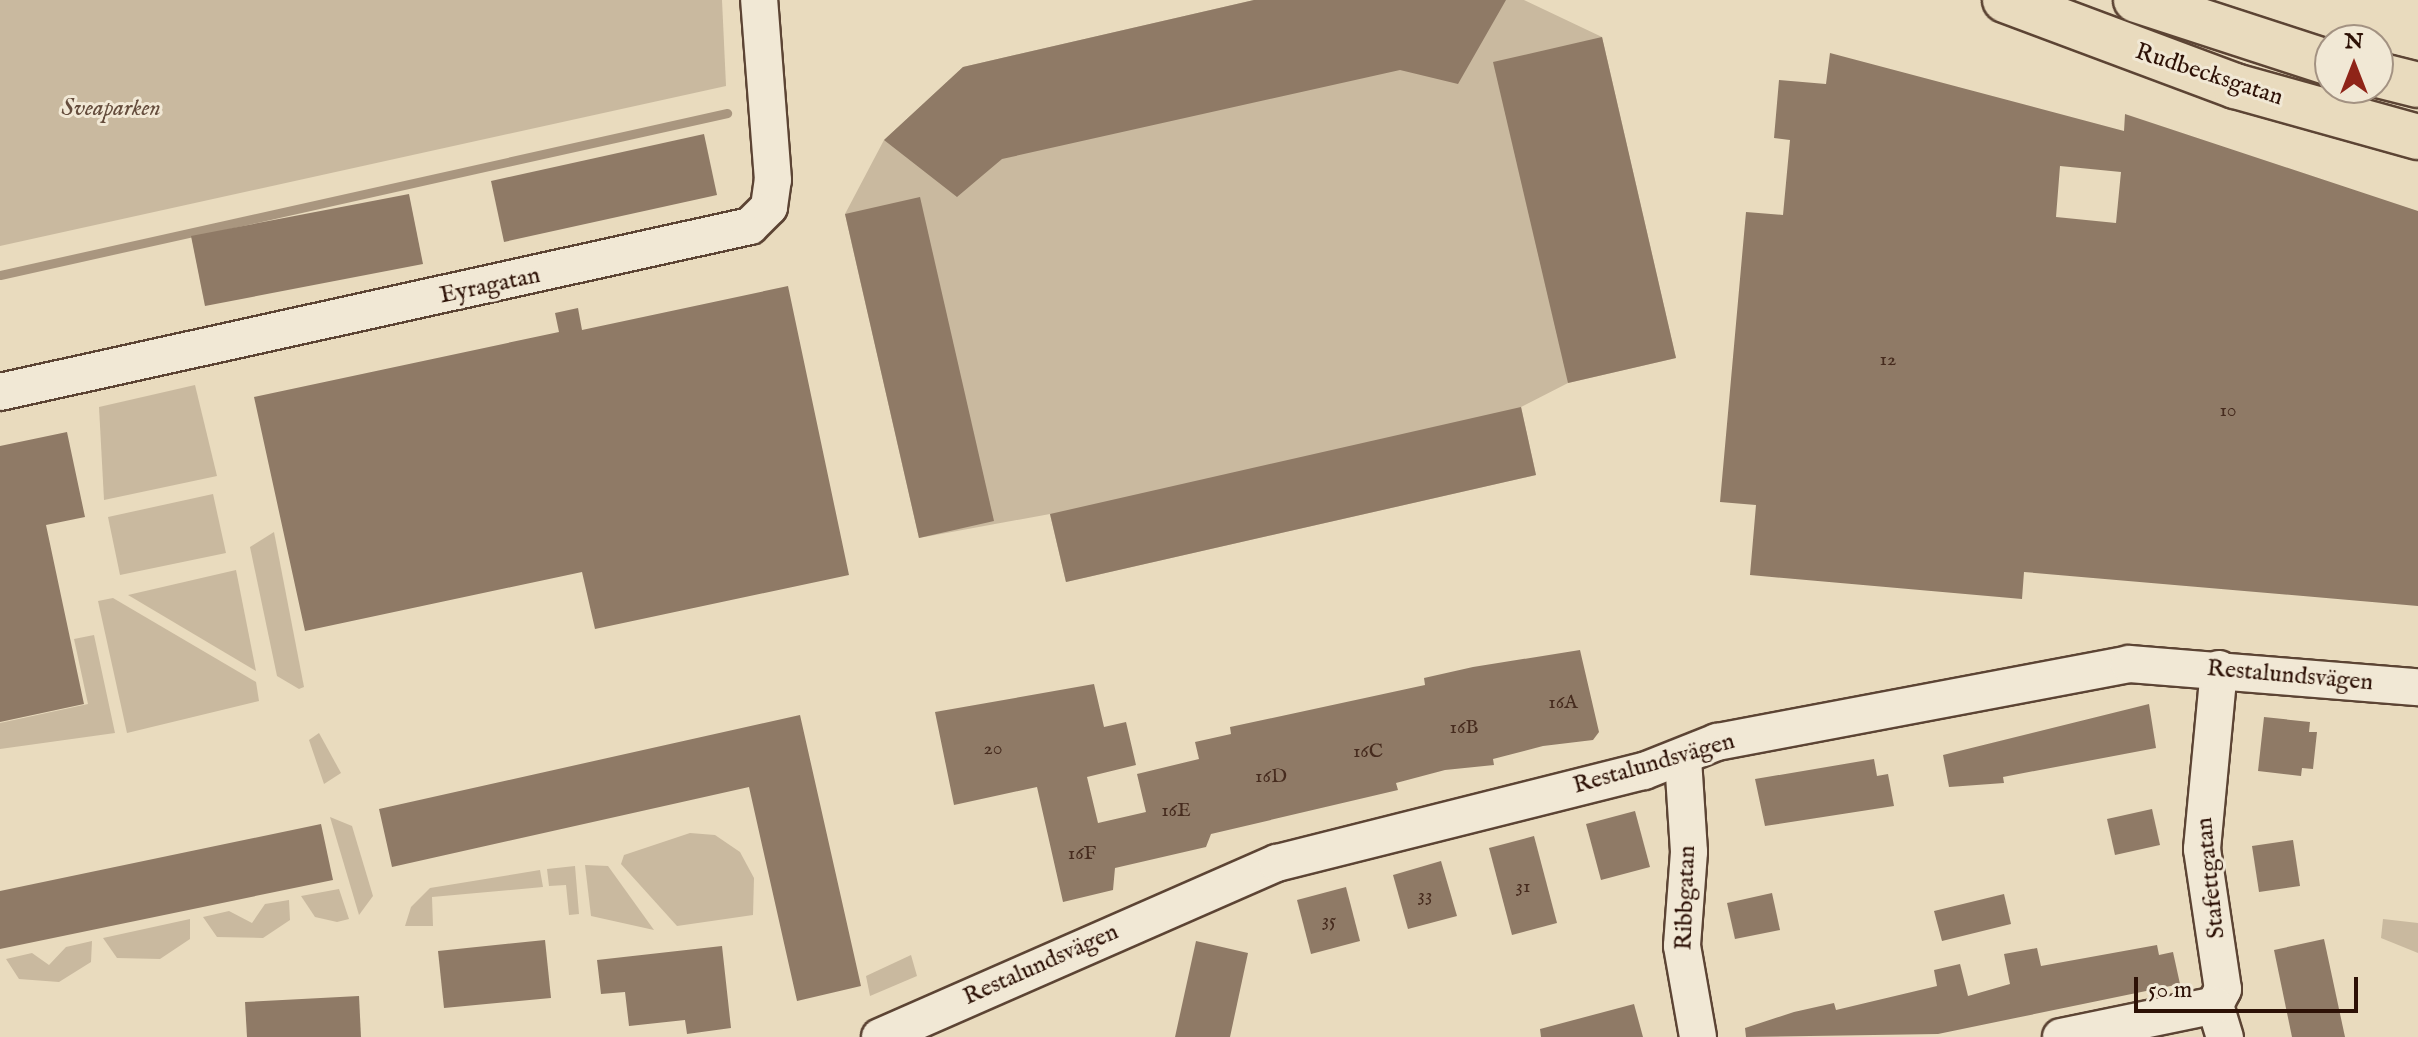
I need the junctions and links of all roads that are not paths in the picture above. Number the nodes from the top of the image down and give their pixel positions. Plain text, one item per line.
1 (759, 0) edge
2 (2005, 0) edge
3 (2136, 0) edge
4 (2314, 58) edge
5 (2394, 79) edge
6 (2418, 85) edge
7 (2418, 137) edge
8 (0, 392) edge
9 (2219, 669) junction
10 (2418, 687) edge
11 (1683, 759) junction
12 (2220, 1021) edge
13 (880, 1037) edge
14 (1698, 1037) edge
15 (2061, 1037) edge

1 - 8 street, Eyragatan
2 - 7 main road, Rudbecksgatan
3 - 4 main road, Rudbecksgatan
5 - 6 main road
9 - 10 street, Restalundsvägen
9 - 11 street, Restalundsvägen
9 - 12 street, Stafettgatan
11 - 13 street, Restalundsvägen
11 - 14 street, Ribbgatan
12 - 15 street

